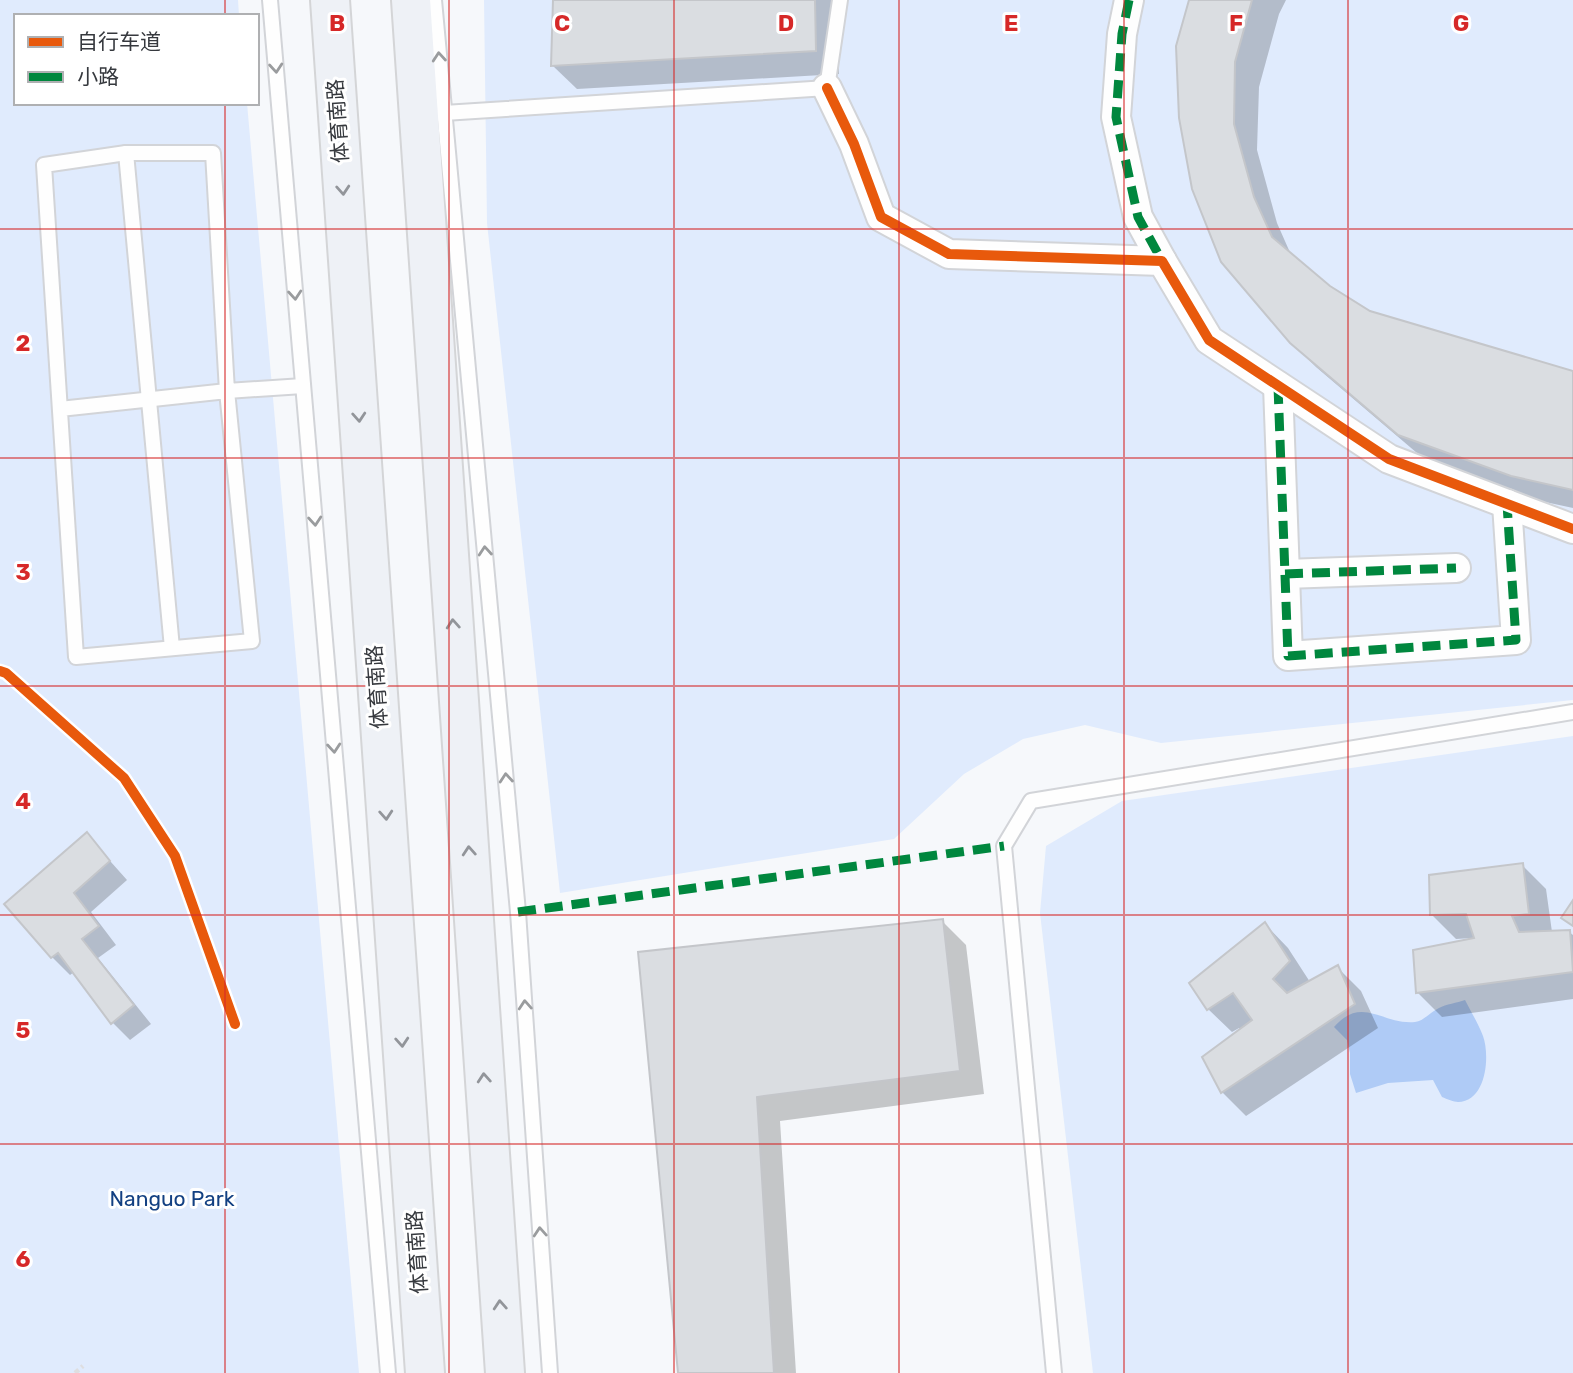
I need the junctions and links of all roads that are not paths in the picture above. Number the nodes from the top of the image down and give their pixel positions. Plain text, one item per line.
1 (270, 0) edge
2 (330, 0) edge
3 (411, 0) edge
4 (434, 0) edge
5 (840, 0) edge
6 (1129, 0) edge
7 (827, 88) junction
8 (444, 113) junction
9 (126, 153) junction
10 (1162, 261) junction
11 (303, 386) junction
12 (1278, 386) junction
13 (227, 391) junction
14 (150, 401) junction
15 (60, 410) junction
16 (1507, 504) junction
17 (1573, 529) edge
18 (1456, 568) dead end
19 (1285, 574) junction
20 (172, 648) junction
21 (1573, 712) edge
22 (388, 1373) edge
23 (425, 1373) edge
24 (505, 1373) edge
25 (550, 1373) edge
26 (1054, 1373) edge

1 -> 11 lane
2 -> 23 main road, 体育南路
24 -> 3 main road
8 -> 4 lane
5 - 7 lane
6 - 10 street
7 - 8 lane
7 - 10 street
25 -> 8 lane
9 - 13 lane
9 - 14 lane
9 - 15 lane
10 - 12 street
11 - 13 lane
11 -> 22 lane
12 - 16 street
12 - 19 street
13 - 14 lane
13 - 20 lane
14 - 15 lane
14 - 20 lane
15 - 20 lane
16 - 17 street
16 - 19 street
18 - 19 street
21 - 26 lane

